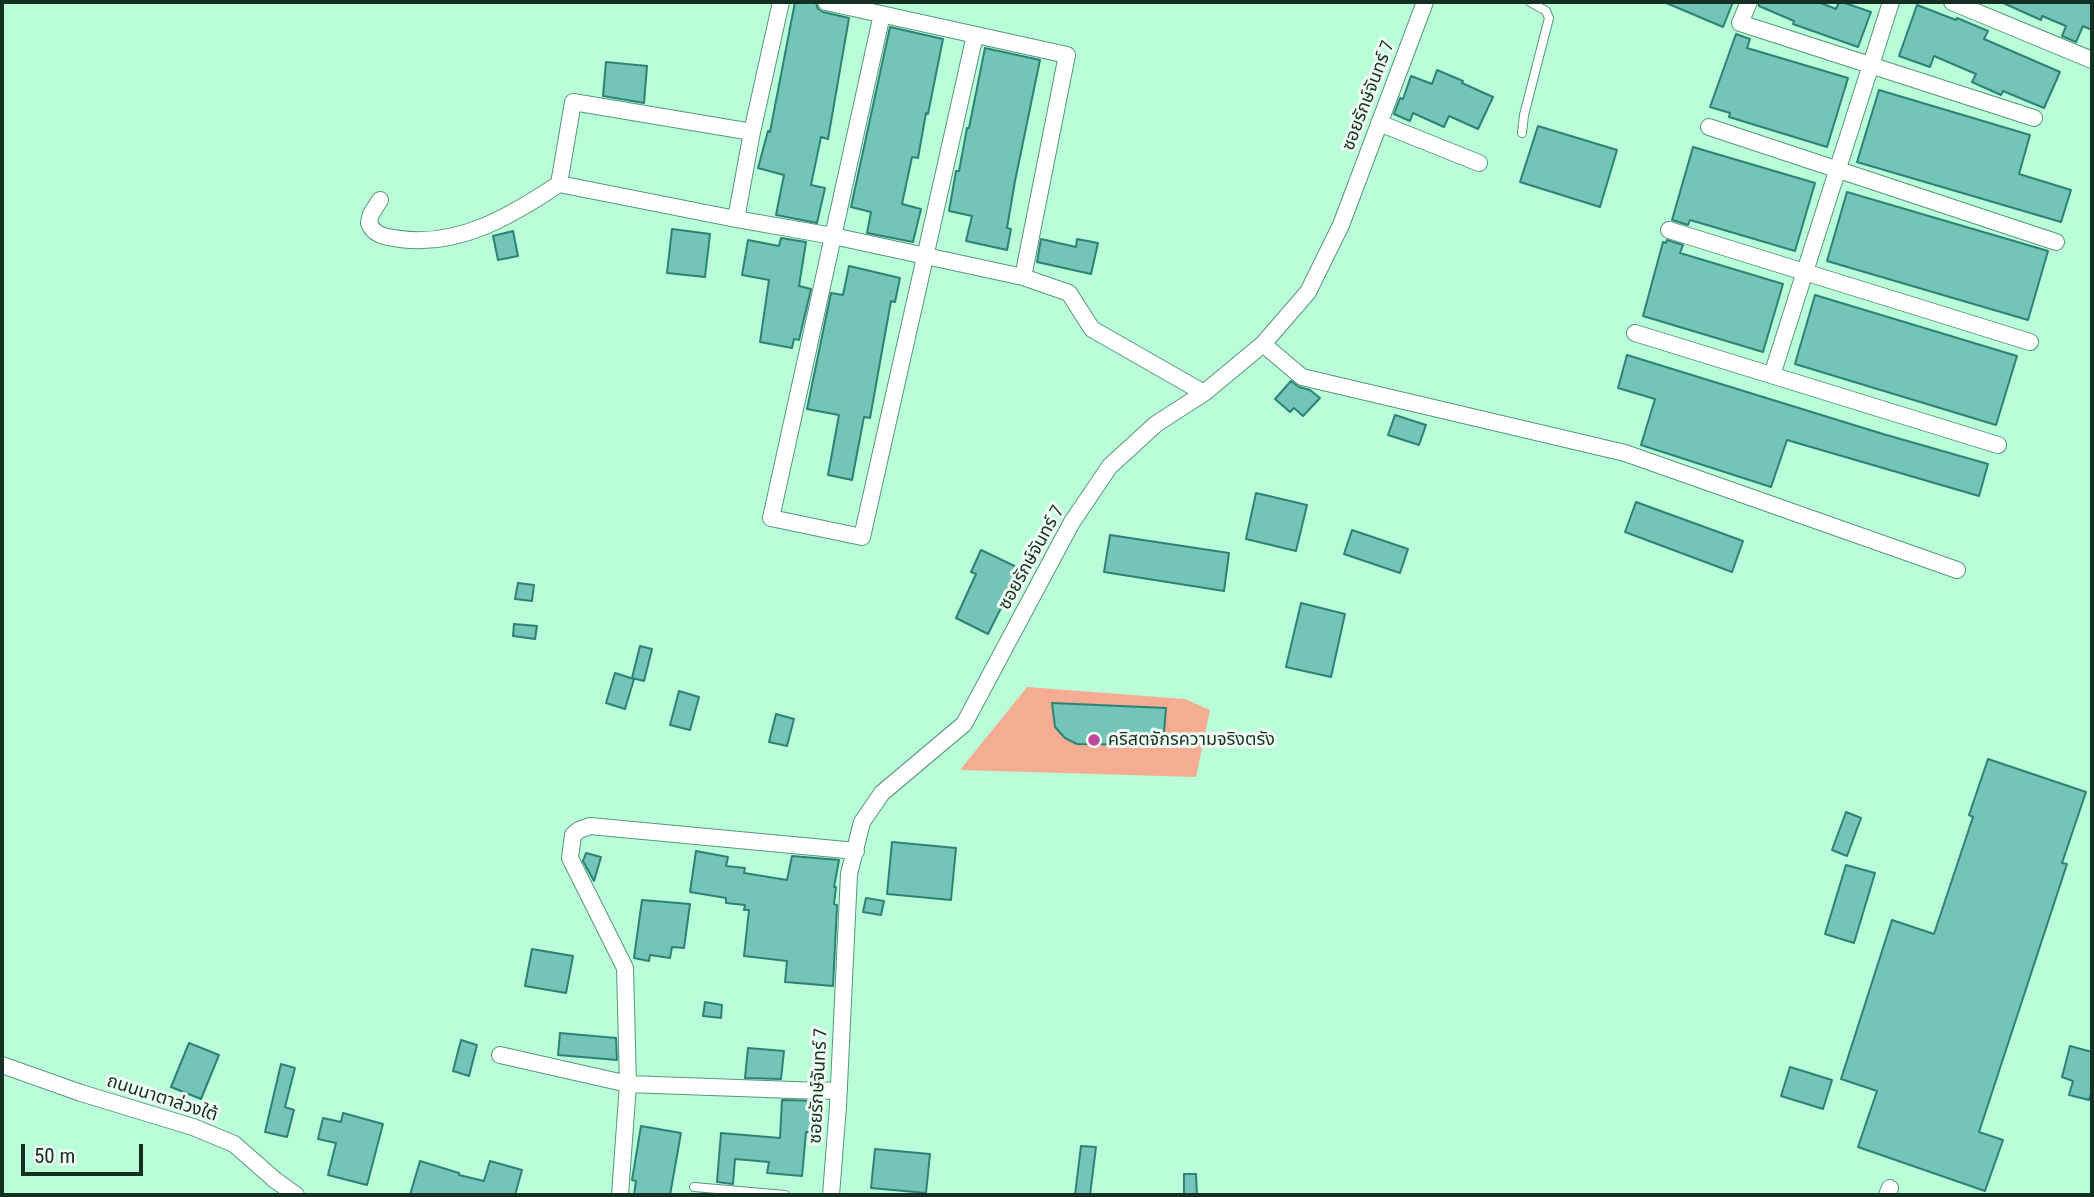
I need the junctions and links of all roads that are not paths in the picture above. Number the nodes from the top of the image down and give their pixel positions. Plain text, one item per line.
1 (780, 2) edge
2 (826, 2) edge
3 (1530, 2) edge
4 (1749, 2) edge
5 (1891, 2) edge
6 (1952, 2) edge
7 (1419, 3) edge
8 (883, 14) junction
9 (975, 35) junction
10 (2092, 60) edge
11 (1871, 65) junction
12 (2034, 118) dead end
13 (1379, 123) junction
14 (1709, 127) dead end
15 (752, 132) junction
16 (1522, 133) dead end
17 (1479, 163) dead end
18 (1837, 169) junction
19 (559, 184) junction
20 (380, 200) dead end
21 (736, 219) junction
22 (1669, 230) dead end
23 (833, 236) junction
24 (2056, 242) dead end
25 (926, 256) junction
26 (1805, 272) junction
27 (1023, 277) junction
28 (1635, 333) dead end
29 (2029, 342) dead end
30 (1263, 344) junction
31 (1772, 375) junction
32 (1204, 393) junction
33 (1998, 445) dead end
34 (1957, 570) dead end
35 (856, 851) junction
36 (500, 1055) dead end
37 (2, 1065) edge
38 (628, 1084) junction
39 (839, 1090) junction
40 (694, 1187) dead end
41 (296, 1195) edge
42 (620, 1195) edge
43 (785, 1195) edge
44 (831, 1195) edge

1 - 15 street
2 - 8 street
3 - 16 lane
4 - 11 street
5 - 11 street
6 - 10 street
7 - 13 street, ซอยรักษ์จันทร์ 7
8 - 9 street
8 - 23 street
9 - 25 street
9 - 27 street
11 - 12 street
11 - 18 street
13 - 17 street
13 - 30 street, ซอยรักษ์จันทร์ 7
14 - 18 street
15 - 19 street
15 - 21 street
18 - 24 street
18 - 26 street
19 - 20 street
19 - 21 street
21 - 23 street
22 - 26 street
23 - 25 street
23 - 25 street
25 - 27 street
26 - 29 street
26 - 31 street
27 - 32 street
28 - 31 street
30 - 32 street, ซอยรักษ์จันทร์ 7
30 - 34 street
31 - 33 street
32 - 35 street, ซอยรักษ์จันทร์ 7
35 - 38 street
35 - 39 street, ซอยรักษ์จันทร์ 7
36 - 38 street
37 - 41 street, ถนนนาตาล่วงใต้
38 - 39 street
38 - 42 street
39 - 44 street, ซอยรักษ์จันทร์ 7
40 - 43 lane

